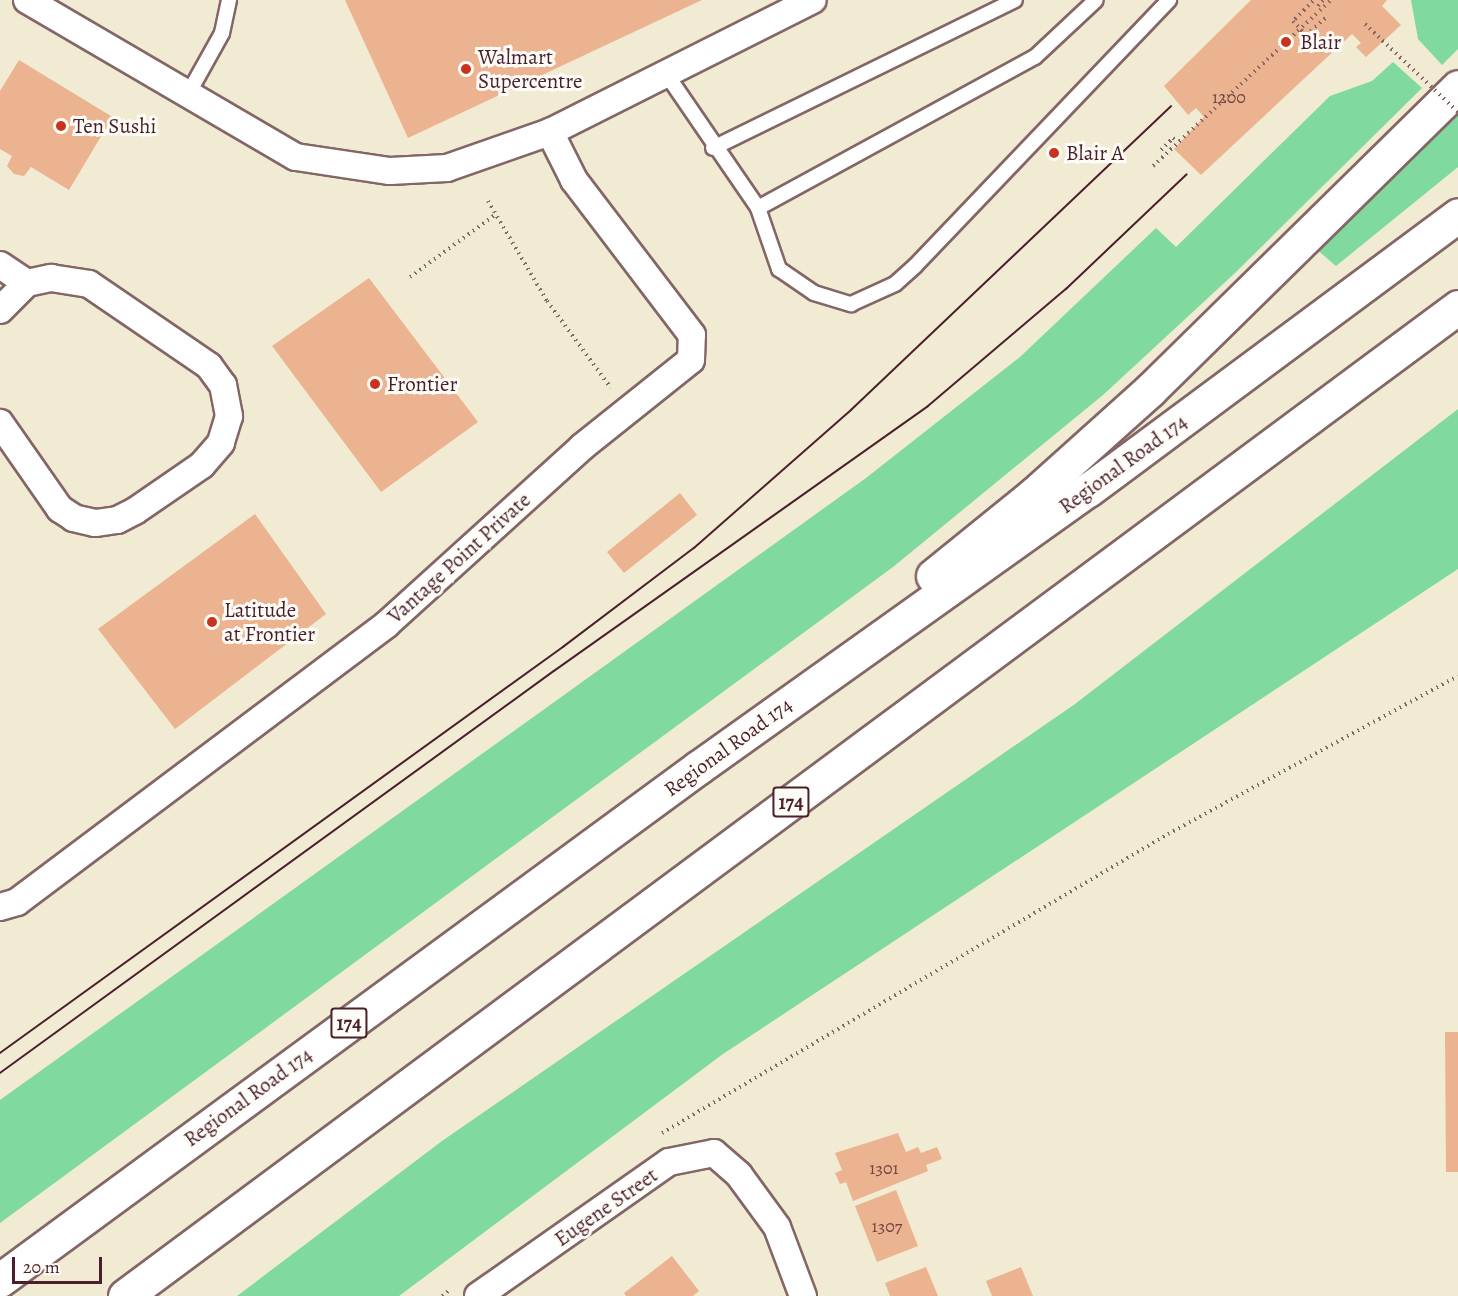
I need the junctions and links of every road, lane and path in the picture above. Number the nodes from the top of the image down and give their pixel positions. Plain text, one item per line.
1 (27, 0) edge
2 (229, 0) edge
3 (813, 0) edge
4 (1015, 0) edge
5 (1096, 0) edge
6 (1169, 0) edge
7 (1323, 0) edge
8 (1331, 0) edge
9 (1313, 2) dead end
10 (1318, 6) dead end
11 (1328, 15) dead end
12 (1365, 24) dead end
13 (1300, 29) junction
14 (665, 72) junction
15 (1458, 87) edge
16 (187, 96) junction
17 (1458, 112) edge
18 (550, 132) junction
19 (1178, 142) junction
20 (713, 148) junction
21 (1161, 150) dead end
22 (1152, 166) dead end
23 (488, 201) dead end
24 (758, 208) junction
25 (496, 214) junction
26 (1458, 215) edge
27 (0, 265) edge
28 (410, 277) dead end
29 (39, 280) junction
30 (1458, 307) edge
31 (0, 310) edge
32 (628, 410) junction
33 (0, 423) edge
34 (1458, 676) edge
35 (699, 767) junction
36 (0, 907) edge
37 (652, 1140) dead end
38 (0, 1280) edge
39 (469, 1289) edge
40 (124, 1296) edge
41 (442, 1296) edge
42 (802, 1296) edge

1 - 16 street
2 - 16 lane
3 - 14 street
4 - 20 lane
5 - 24 lane
6 - 24 lane
7 - 10 path
8 - 13 path
9 - 13 path
11 - 13 path
12 - 17 path, bridge
13 - 19 path
14 - 18 street
14 - 20 lane
15 - 35 highway
16 - 18 street
18 - 32 street, Vantage Point Private
19 - 21 path
19 - 22 path
20 - 24 lane
23 - 25 path
25 - 28 path
25 - 32 path
26 - 35 highway, Regional Road 174 / 174
27 - 29 street
29 - 31 street
29 - 33 street
30 - 40 highway, 174
32 - 36 street, Vantage Point Private
34 - 37 path
35 - 38 highway, Regional Road 174 / 174
39 - 41 path
39 - 42 street, Eugene Street

